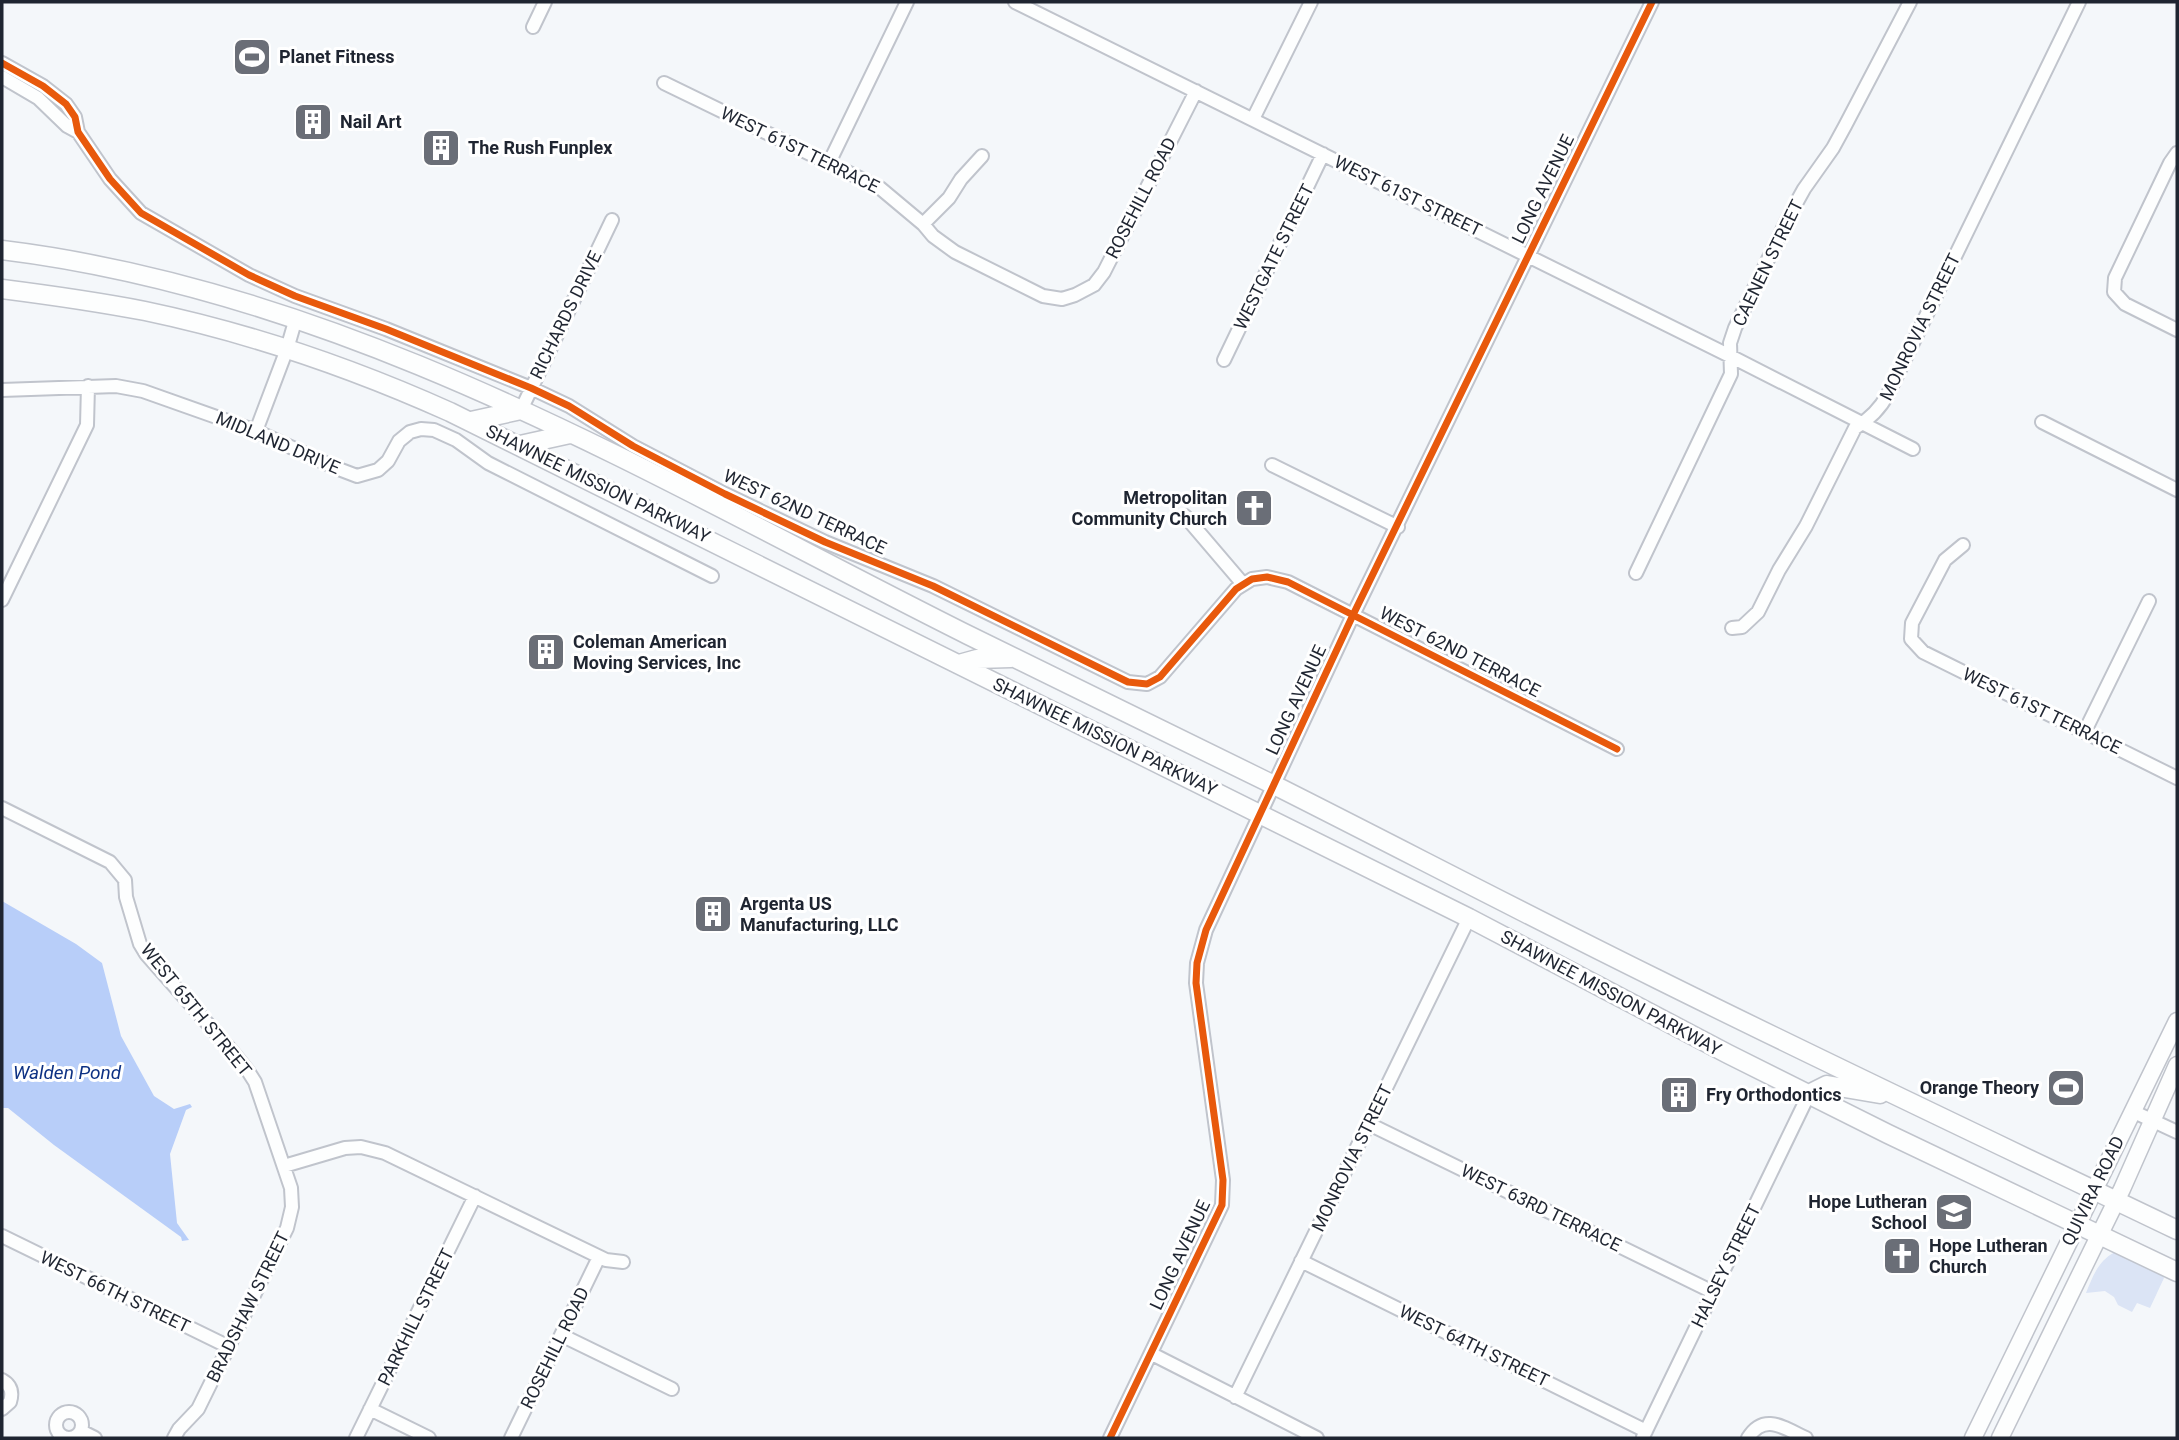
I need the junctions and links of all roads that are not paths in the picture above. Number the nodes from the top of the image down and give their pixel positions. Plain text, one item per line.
1 (545, 2) edge
2 (906, 2) edge
3 (1015, 2) edge
4 (1311, 2) edge
5 (1652, 2) edge
6 (1910, 2) edge
7 (2079, 2) edge
8 (533, 27) dead end
9 (2, 63) edge
10 (2, 77) edge
11 (664, 83) dead end
12 (1196, 91) junction
13 (1253, 120) junction
14 (78, 132) junction
15 (2177, 153) edge
16 (1323, 154) junction
17 (982, 156) dead end
18 (829, 163) junction
19 (612, 220) dead end
20 (923, 224) junction
21 (2, 250) edge
22 (1528, 256) junction
23 (2, 289) edge
24 (1075, 295) joint
25 (296, 318) junction
26 (2177, 330) edge
27 (287, 349) junction
28 (1730, 356) junction
29 (1224, 360) dead end
30 (88, 386) junction
31 (531, 388) junction
32 (2, 390) edge
33 (521, 410) junction
34 (471, 421) junction
35 (2042, 422) dead end
36 (1864, 423) junction
37 (256, 431) junction
38 (570, 434) junction
39 (520, 445) junction
40 (1913, 449) dead end
41 (1272, 465) dead end
42 (2177, 490) edge
43 (1185, 516) dead end
44 (1398, 527) junction
45 (1963, 545) dead end
46 (1636, 573) dead end
47 (712, 576) dead end
48 (1242, 584) junction
49 (2, 600) edge
50 (2149, 601) dead end
51 (1353, 615) junction
52 (1732, 628) dead end
53 (969, 636) junction
54 (924, 646) junction
55 (1015, 658) junction
56 (959, 664) junction
57 (2085, 731) junction
58 (1617, 749) dead end
59 (2177, 778) edge
60 (1274, 785) junction
61 (2, 808) edge
62 (1260, 815) junction
63 (1469, 918) junction
64 (2174, 1017) edge
65 (2177, 1065) edge
66 (1809, 1094) junction
67 (1900, 1098) junction
68 (2132, 1111) junction
69 (2153, 1121) junction
70 (1369, 1124) junction
71 (2177, 1132) edge
72 (284, 1166) junction
73 (2093, 1191) junction
74 (475, 1196) junction
75 (2116, 1201) junction
76 (2077, 1224) junction
77 (2177, 1230) edge
78 (2099, 1234) junction
79 (2, 1236) edge
80 (599, 1257) junction
81 (1301, 1261) junction
82 (623, 1262) dead end
83 (2177, 1272) edge
84 (1713, 1292) junction
85 (561, 1335) junction
86 (229, 1347) junction
87 (1152, 1354) junction
88 (2, 1380) edge
89 (672, 1389) dead end
90 (1995, 1393) junction
91 (1235, 1397) junction
92 (2017, 1404) junction
93 (2, 1409) edge
94 (370, 1409) junction
95 (81, 1431) dead end
96 (1644, 1435) edge
97 (95, 1438) edge
98 (174, 1438) edge
99 (356, 1438) edge
100 (429, 1438) edge
101 (511, 1438) edge
102 (1110, 1438) edge
103 (1317, 1438) edge
104 (1748, 1438) edge
105 (1805, 1438) edge
106 (1973, 1438) edge
107 (2000, 1438) edge

1 - 8 street
2 - 18 street
3 - 12 street, WEST 61ST STREET
4 - 13 street
5 - 22 street, LONG AVENUE
6 - 28 street, CAENEN STREET
7 - 36 street, MONROVIA STREET
9 - 14 street, WEST 62ND TERRACE
10 - 14 street, WEST 62ND TERRACE
11 - 18 street, WEST 61ST TERRACE
12 - 13 street, WEST 61ST STREET
12 - 24 street, ROSEHILL ROAD
13 - 16 street, WEST 61ST STREET
14 - 31 street, WEST 62ND TERRACE
15 - 26 street
16 - 22 street, WEST 61ST STREET
16 - 29 street, WESTGATE STREET
17 - 20 street
18 - 20 street, WEST 61ST TERRACE
19 - 31 street, RICHARDS DRIVE
20 - 24 street, WEST 61ST TERRACE
21 - 25 highway, SHAWNEE MISSION PARKWAY
22 - 28 street, WEST 61ST STREET
22 - 44 street, LONG AVENUE
23 - 27 highway, SHAWNEE MISSION PARKWAY
25 - 27 street
25 - 33 highway, SHAWNEE MISSION PARKWAY
27 - 34 highway, SHAWNEE MISSION PARKWAY
27 - 37 street
28 - 36 street, WEST 61ST STREET
28 - 46 street, CAENEN STREET
30 - 32 street, MIDLAND DRIVE
30 - 37 street, MIDLAND DRIVE
30 - 49 street
31 - 33 street, RICHARDS DRIVE
31 - 48 street, WEST 62ND TERRACE
33 - 34 highway
33 - 38 highway, SHAWNEE MISSION PARKWAY
34 - 39 highway, SHAWNEE MISSION PARKWAY
35 - 42 street
36 - 40 street, WEST 61ST STREET
36 - 52 street, MONROVIA STREET
37 - 47 street, MIDLAND DRIVE
38 - 39 highway
38 - 53 highway, SHAWNEE MISSION PARKWAY
39 - 54 highway, SHAWNEE MISSION PARKWAY
41 - 44 street
43 - 48 street
44 - 51 street, LONG AVENUE
45 - 57 street, WEST 61ST TERRACE
48 - 51 street, WEST 62ND TERRACE
50 - 57 street
51 - 58 street, WEST 62ND TERRACE
51 - 60 street, LONG AVENUE
53 - 54 highway
53 - 55 highway, SHAWNEE MISSION PARKWAY
54 - 56 highway, SHAWNEE MISSION PARKWAY
55 - 56 highway
55 - 60 highway, SHAWNEE MISSION PARKWAY
56 - 62 highway, SHAWNEE MISSION PARKWAY
57 - 59 street, WEST 61ST TERRACE
60 - 62 street, LONG AVENUE
60 - 67 highway, SHAWNEE MISSION PARKWAY
61 - 72 street, WEST 65TH STREET
62 - 63 highway, SHAWNEE MISSION PARKWAY
62 - 87 street, LONG AVENUE
63 - 66 highway, SHAWNEE MISSION PARKWAY
63 - 70 street, MONROVIA STREET
64 - 68 main road, QUIVIRA ROAD
65 - 69 main road, QUIVIRA ROAD
66 - 67 highway
66 - 76 highway, SHAWNEE MISSION PARKWAY
66 - 84 street, HALSEY STREET
67 - 73 highway, SHAWNEE MISSION PARKWAY
68 - 69 street
68 - 73 main road, QUIVIRA ROAD
69 - 71 street
69 - 75 main road, QUIVIRA ROAD
70 - 81 street, MONROVIA STREET
70 - 84 street, WEST 63RD TERRACE
72 - 74 street
72 - 86 street, BRADSHAW STREET
73 - 75 highway, SHAWNEE MISSION PARKWAY
73 - 76 main road, QUIVIRA ROAD
74 - 80 street
74 - 94 street, PARKHILL STREET
75 - 77 highway, SHAWNEE MISSION PARKWAY
75 - 78 main road, QUIVIRA ROAD
76 - 78 highway, SHAWNEE MISSION PARKWAY
76 - 90 main road, QUIVIRA ROAD
78 - 83 highway, SHAWNEE MISSION PARKWAY
78 - 92 main road, QUIVIRA ROAD
79 - 86 street, WEST 66TH STREET
80 - 82 street
80 - 85 street, ROSEHILL ROAD
81 - 91 street, MONROVIA STREET
81 - 96 street, WEST 64TH STREET
84 - 96 street, HALSEY STREET
85 - 89 street
85 - 101 street, ROSEHILL ROAD
86 - 98 street, BRADSHAW STREET
87 - 91 street
87 - 102 street, LONG AVENUE
88 - 93 street
90 - 92 main road
90 - 106 main road, QUIVIRA ROAD
91 - 103 street
92 - 107 main road, QUIVIRA ROAD
94 - 99 street, PARKHILL STREET
94 - 100 street
95 - 97 street
104 - 105 street

